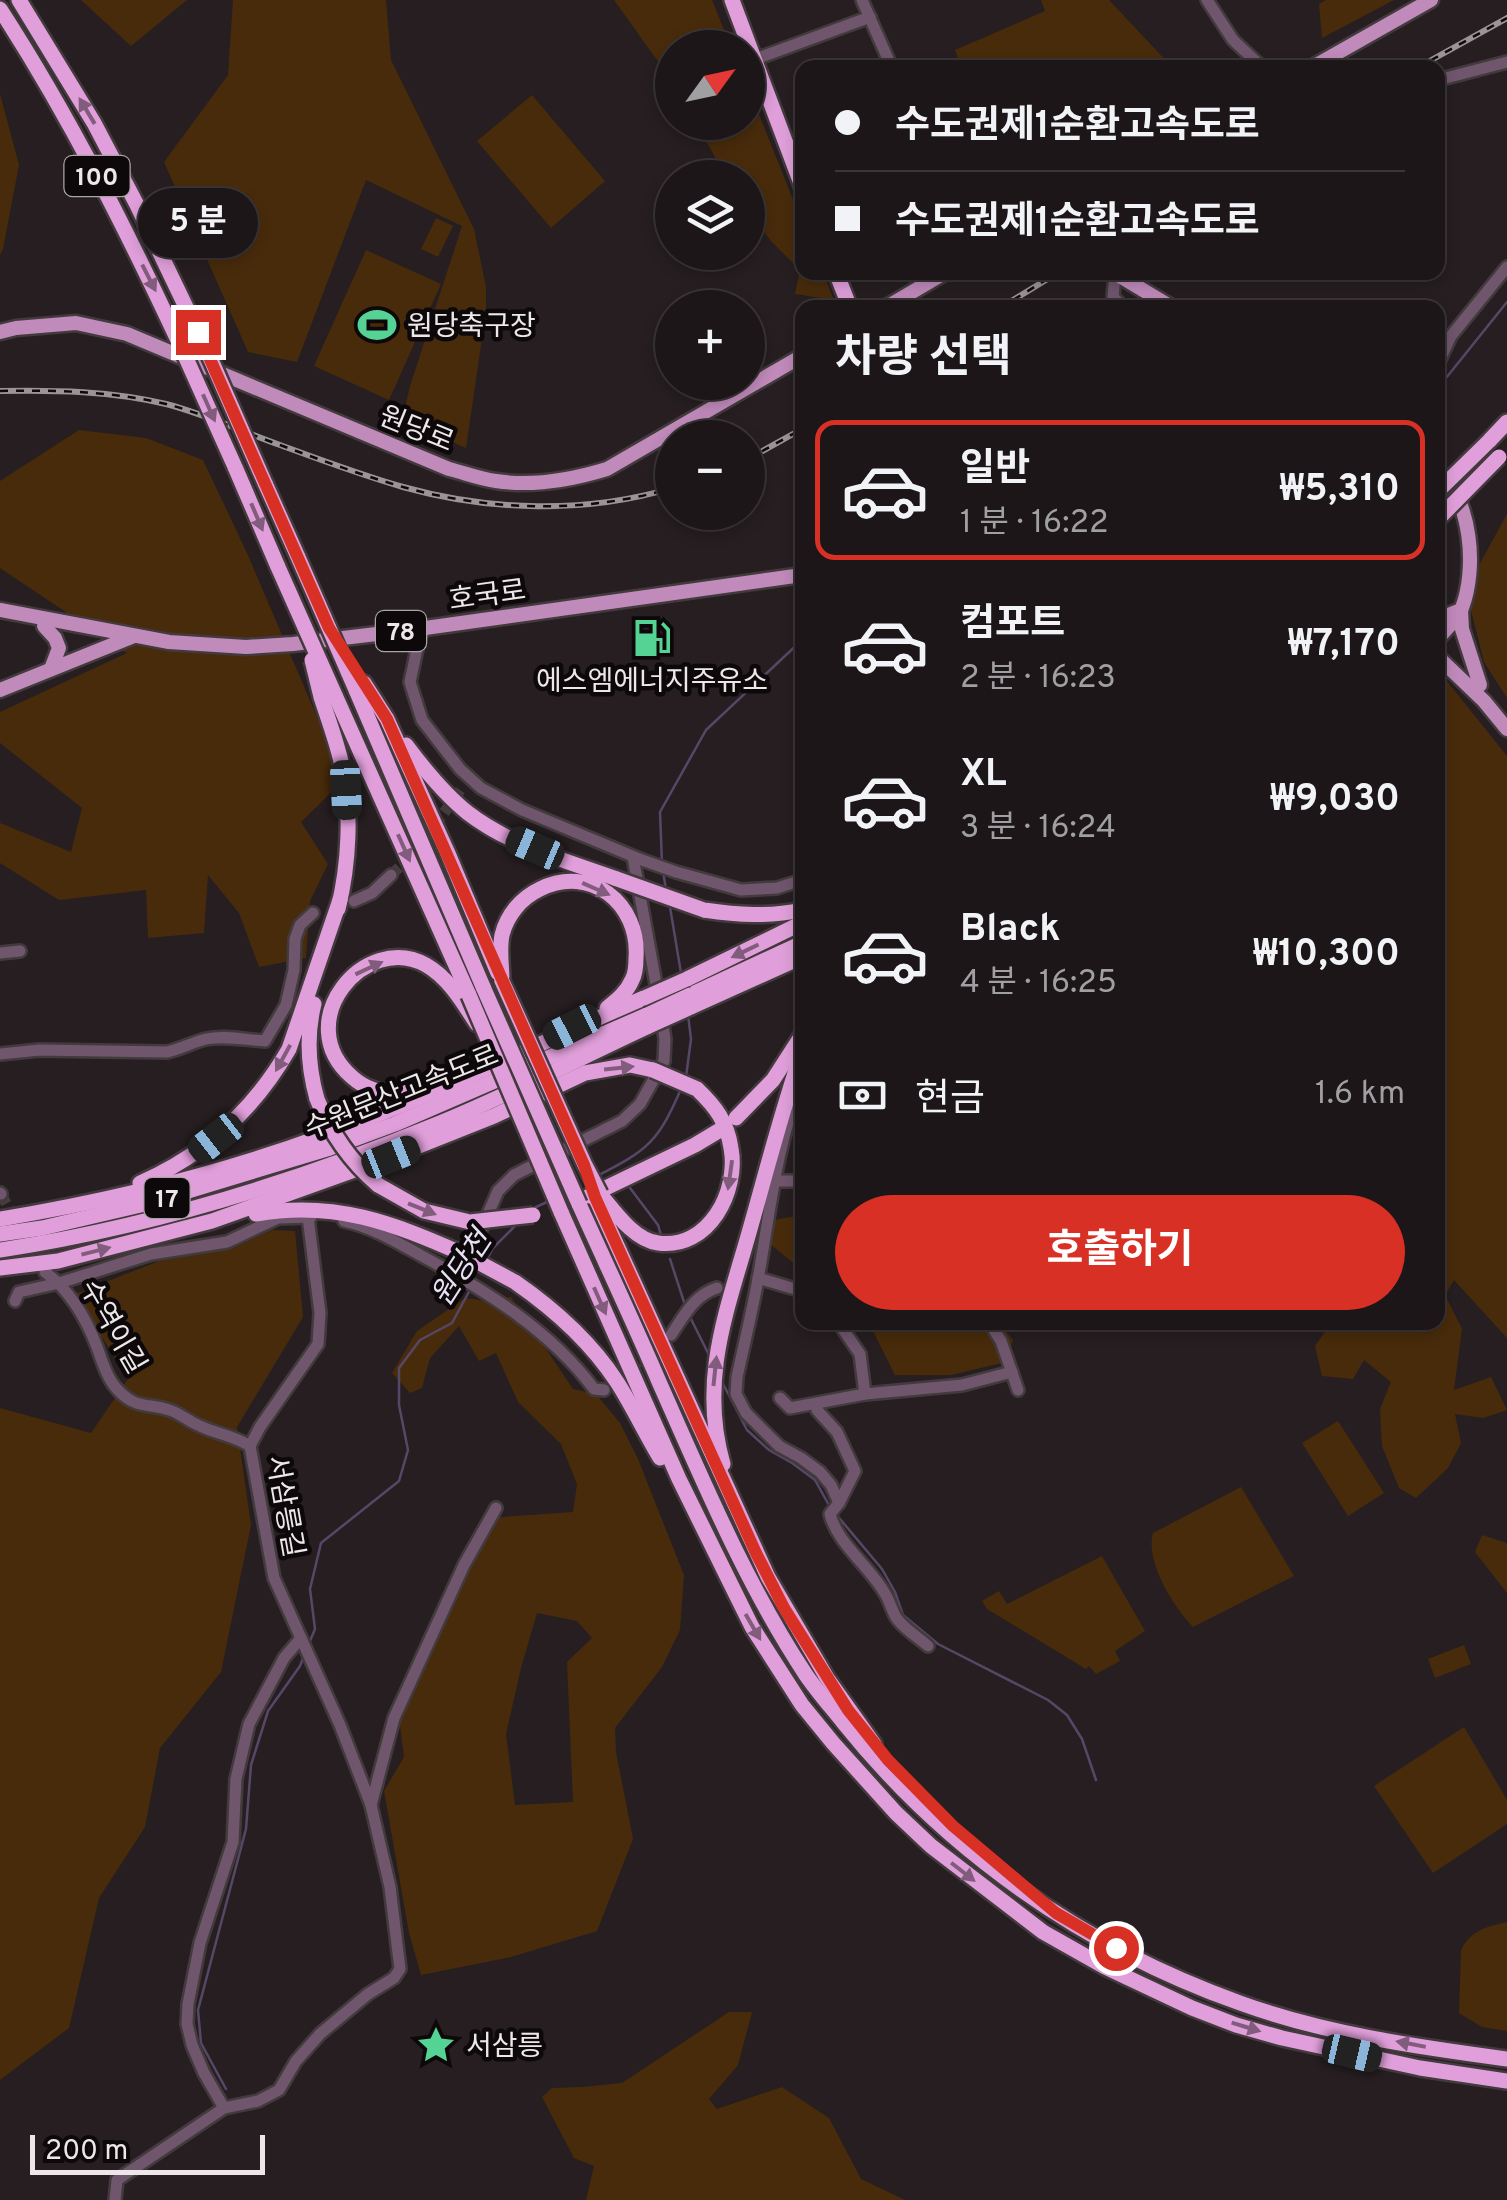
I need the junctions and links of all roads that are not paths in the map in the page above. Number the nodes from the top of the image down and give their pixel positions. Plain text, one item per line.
1 (20, 0) edge
2 (732, 0) edge
3 (740, 0) edge
4 (862, 0) edge
5 (1207, 0) edge
6 (1432, 0) edge
7 (0, 9) edge
8 (870, 17) junction
9 (745, 30) edge
10 (749, 30) edge
11 (765, 55) edge
12 (889, 60) edge
13 (1255, 60) edge
14 (1325, 60) edge
15 (1507, 62) edge
16 (765, 75) edge
17 (765, 78) edge
18 (1445, 78) edge
19 (795, 145) edge
20 (795, 166) edge
21 (1507, 267) edge
22 (932, 280) edge
23 (1126, 280) edge
24 (899, 300) edge
25 (1159, 300) edge
26 (0, 332) edge
27 (1445, 349) edge
28 (795, 360) edge
29 (1507, 422) edge
30 (1503, 453) edge
31 (1445, 479) edge
32 (1445, 485) edge
33 (1445, 512) edge
34 (795, 577) edge
35 (795, 586) edge
36 (0, 610) edge
37 (1462, 610) junction
38 (1445, 616) edge
39 (0, 619) edge
40 (44, 626) junction
41 (424, 631) junction
42 (1445, 633) edge
43 (130, 638) junction
44 (1445, 649) edge
45 (1445, 664) edge
46 (52, 669) junction
47 (360, 686) junction
48 (1480, 686) junction
49 (0, 690) edge
50 (328, 696) junction
51 (1507, 715) edge
52 (387, 719) junction
53 (1507, 730) edge
54 (470, 778) junction
55 (461, 789) tunnel mouth
56 (638, 858) junction
57 (391, 875) tunnel mouth
58 (795, 882) edge
59 (347, 901) junction
60 (795, 911) edge
61 (313, 913) dead end
62 (795, 927) edge
63 (795, 946) edge
64 (20, 951) dead end
65 (0, 953) edge
66 (795, 959) edge
67 (502, 981) junction
68 (471, 994) junction
69 (689, 994) junction
70 (648, 1020) junction
71 (549, 1039) junction
72 (795, 1046) edge
73 (0, 1054) edge
74 (483, 1069) junction
75 (795, 1074) edge
76 (795, 1108) edge
77 (736, 1118) dead end
78 (720, 1130) dead end
79 (795, 1180) edge
80 (775, 1181) junction
81 (598, 1196) junction
82 (65, 1208) junction
83 (308, 1218) junction
84 (0, 1219) edge
85 (212, 1222) junction
86 (0, 1234) edge
87 (0, 1250) edge
88 (0, 1268) edge
89 (45, 1272) dead end
90 (460, 1276) junction
91 (758, 1278) junction
92 (59, 1282) junction
93 (717, 1288) dead end
94 (795, 1289) edge
95 (15, 1301) dead end
96 (844, 1330) edge
97 (993, 1330) edge
98 (670, 1335) tunnel mouth
99 (1012, 1372) junction
100 (604, 1390) dead end
101 (1018, 1390) dead end
102 (865, 1394) junction
103 (780, 1398) dead end
104 (817, 1404) junction
105 (250, 1446) junction
106 (496, 1508) dead end
107 (835, 1508) junction
108 (768, 1577) junction
109 (730, 1584) junction
110 (301, 1638) junction
111 (928, 1646) dead end
112 (371, 1804) junction
113 (1056, 1913) junction
114 (1507, 2059) edge
115 (1507, 2080) edge
116 (224, 2108) junction
117 (115, 2200) edge

47 -> 1 highway, 100, bridge
2 - 9 highway
3 - 10 highway
4 - 8 street
5 - 13 street
6 - 14 main road
7 -> 50 highway, 100, bridge
8 - 11 street
8 - 12 street
15 - 18 street
16 - 19 highway
17 - 20 highway
21 - 27 street
22 - 24 main road
23 - 25 main road
26 - 28 main road, 원당로
29 - 32 highway, bridge
30 - 33 highway, bridge
31 - 37 main road
34 - 41 main road, 호국로 / 78
35 - 41 main road, 호국로 / 78
36 - 43 main road, 호국로 / 78
37 - 38 main road
37 - 42 main road
37 - 48 main road
39 - 40 main road, 호국로 / 78
40 - 43 main road, 호국로 / 78
40 - 46 main road
41 - 43 main road, 호국로 / 78
41 - 54 street
43 - 46 main road
44 - 48 main road
45 - 53 main road
46 - 49 main road
47 - 52 highway
47 - 68 highway, 100
48 - 51 main road
50 - 59 highway
50 -> 68 highway, 100
52 - 60 highway, bridge
52 - 67 highway
54 - 55 street
54 - 56 street
56 - 58 street
56 - 90 street
57 - 59 street
59 -> 78 highway, bridge
59 -> 82 highway
61 - 73 street
62 -> 69 highway
63 - 69 highway, 수원문산고속도로 / 17
64 - 65 street
66 - 69 highway, 수원문산고속도로 / 17
67 -> 71 highway
67 - 81 highway, bridge
74 -> 68 highway
68 -> 109 highway, 100, bridge
68 - 113 highway, 100, bridge
69 - 70 highway, 수원문산고속도로 / 17, bridge
69 - 71 highway, bridge
70 - 86 highway, 수원문산고속도로 / 17
70 - 87 highway, 수원문산고속도로 / 17
71 - 74 highway
72 - 77 highway
74 - 82 highway
108 -> 75 highway
76 - 80 street
79 - 80 street
80 - 91 street
85 -> 81 highway, bridge
81 - 108 highway
82 - 84 highway
83 - 90 street
83 - 92 street
83 - 105 street, 서삼릉길
88 -> 85 highway
85 - 109 highway, bridge
89 - 92 street, 수역이길
90 - 100 street
91 - 94 street
91 - 107 street
92 - 95 street
92 - 105 street, 수역이길
93 - 98 street
96 - 102 street
97 - 99 street
99 - 101 street
99 - 102 street
102 - 104 street
103 - 104 street
104 - 107 street
105 - 110 street, 서삼릉길
106 - 112 street, 서삼릉길
107 - 111 street
108 - 113 highway
109 -> 115 highway, 100
110 - 112 street, 서삼릉길
110 - 116 street
112 - 116 street, 서삼릉길
114 -> 113 highway, 100
116 - 117 street, 서삼릉길

